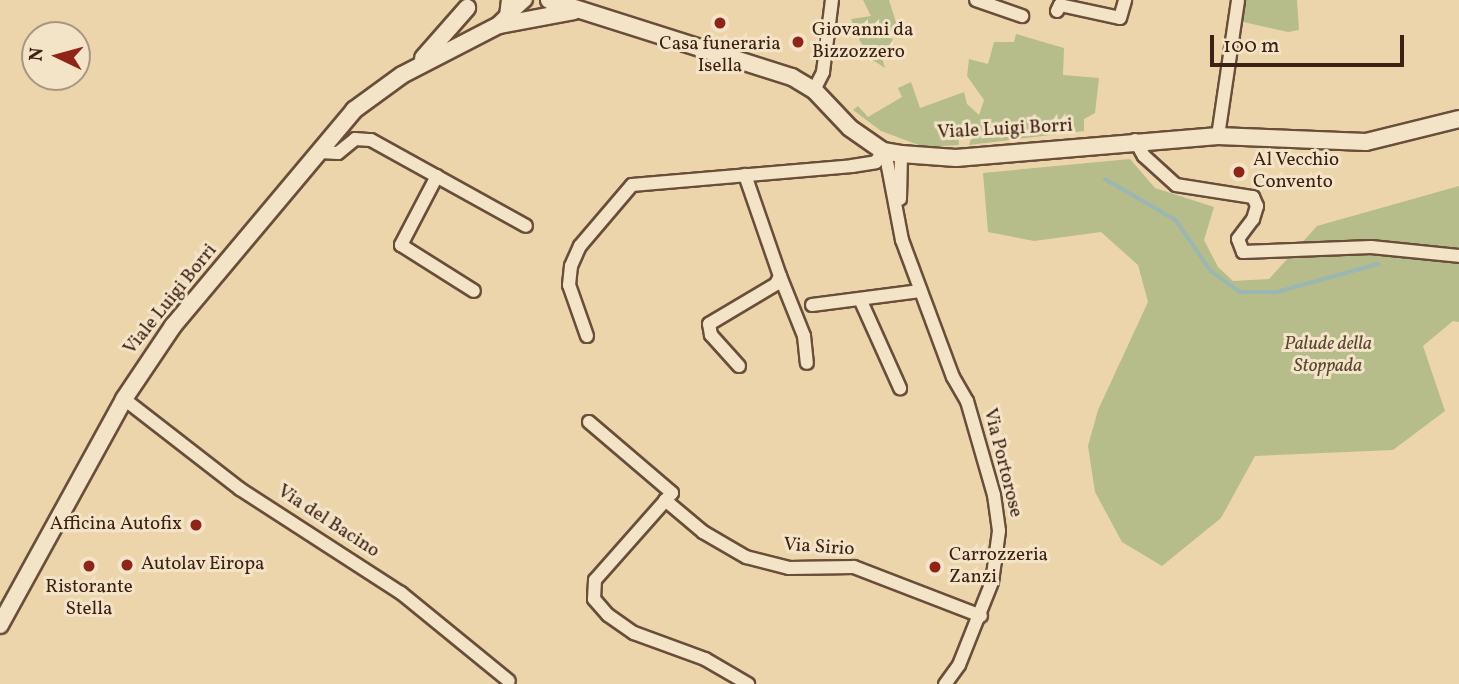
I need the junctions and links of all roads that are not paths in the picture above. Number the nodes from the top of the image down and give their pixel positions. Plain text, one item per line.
1 (526, 0) edge
2 (550, 0) edge
3 (832, 0) edge
4 (976, 0) edge
5 (1125, 0) edge
6 (1238, 0) edge
7 (467, 2) edge
8 (587, 11) junction
9 (1057, 11) dead end
10 (1021, 16) dead end
11 (503, 17) edge
12 (402, 75) junction
13 (814, 90) junction
14 (1459, 119) edge
15 (1219, 136) junction
16 (1135, 140) junction
17 (320, 152) junction
18 (890, 152) junction
19 (437, 176) junction
20 (746, 176) junction
21 (526, 226) dead end
22 (1459, 256) edge
23 (780, 276) junction
24 (474, 290) dead end
25 (920, 291) junction
26 (860, 299) junction
27 (812, 305) dead end
28 (587, 336) dead end
29 (807, 363) dead end
30 (738, 366) dead end
31 (900, 388) dead end
32 (124, 399) junction
33 (589, 422) dead end
34 (665, 500) junction
35 (981, 616) junction
36 (0, 625) edge
37 (509, 681) dead end
38 (748, 684) edge
39 (945, 684) edge

1 - 11 street
2 - 8 main road, Viale Luigi Borri
3 - 13 street
4 - 10 street
5 - 9 street
6 - 15 street
7 - 11 main road
7 - 12 main road, Viale Luigi Borri
8 - 11 main road, Viale Luigi Borri
8 - 13 main road, Viale Luigi Borri
11 - 12 main road, Viale Luigi Borri
12 - 17 main road, Viale Luigi Borri
13 - 18 main road, Viale Luigi Borri
14 - 15 main road, Viale Luigi Borri
15 - 16 main road, Viale Luigi Borri
16 - 18 main road, Viale Luigi Borri
16 - 22 street
17 - 19 street
17 - 32 main road, Viale Luigi Borri
18 - 20 street
18 - 25 street, Via Portorose
19 - 21 street
19 - 24 street
20 - 23 street
20 - 28 street
23 - 29 street
23 - 30 street
25 - 26 street
25 - 35 street, Via Portorose
26 - 27 street
26 - 31 street
32 - 36 main road, Viale Luigi Borri
32 - 37 street, Via del Bacino
33 - 34 street, Via Sirio
34 - 35 street, Via Sirio
34 - 38 street
35 - 39 street, Via Portorose

